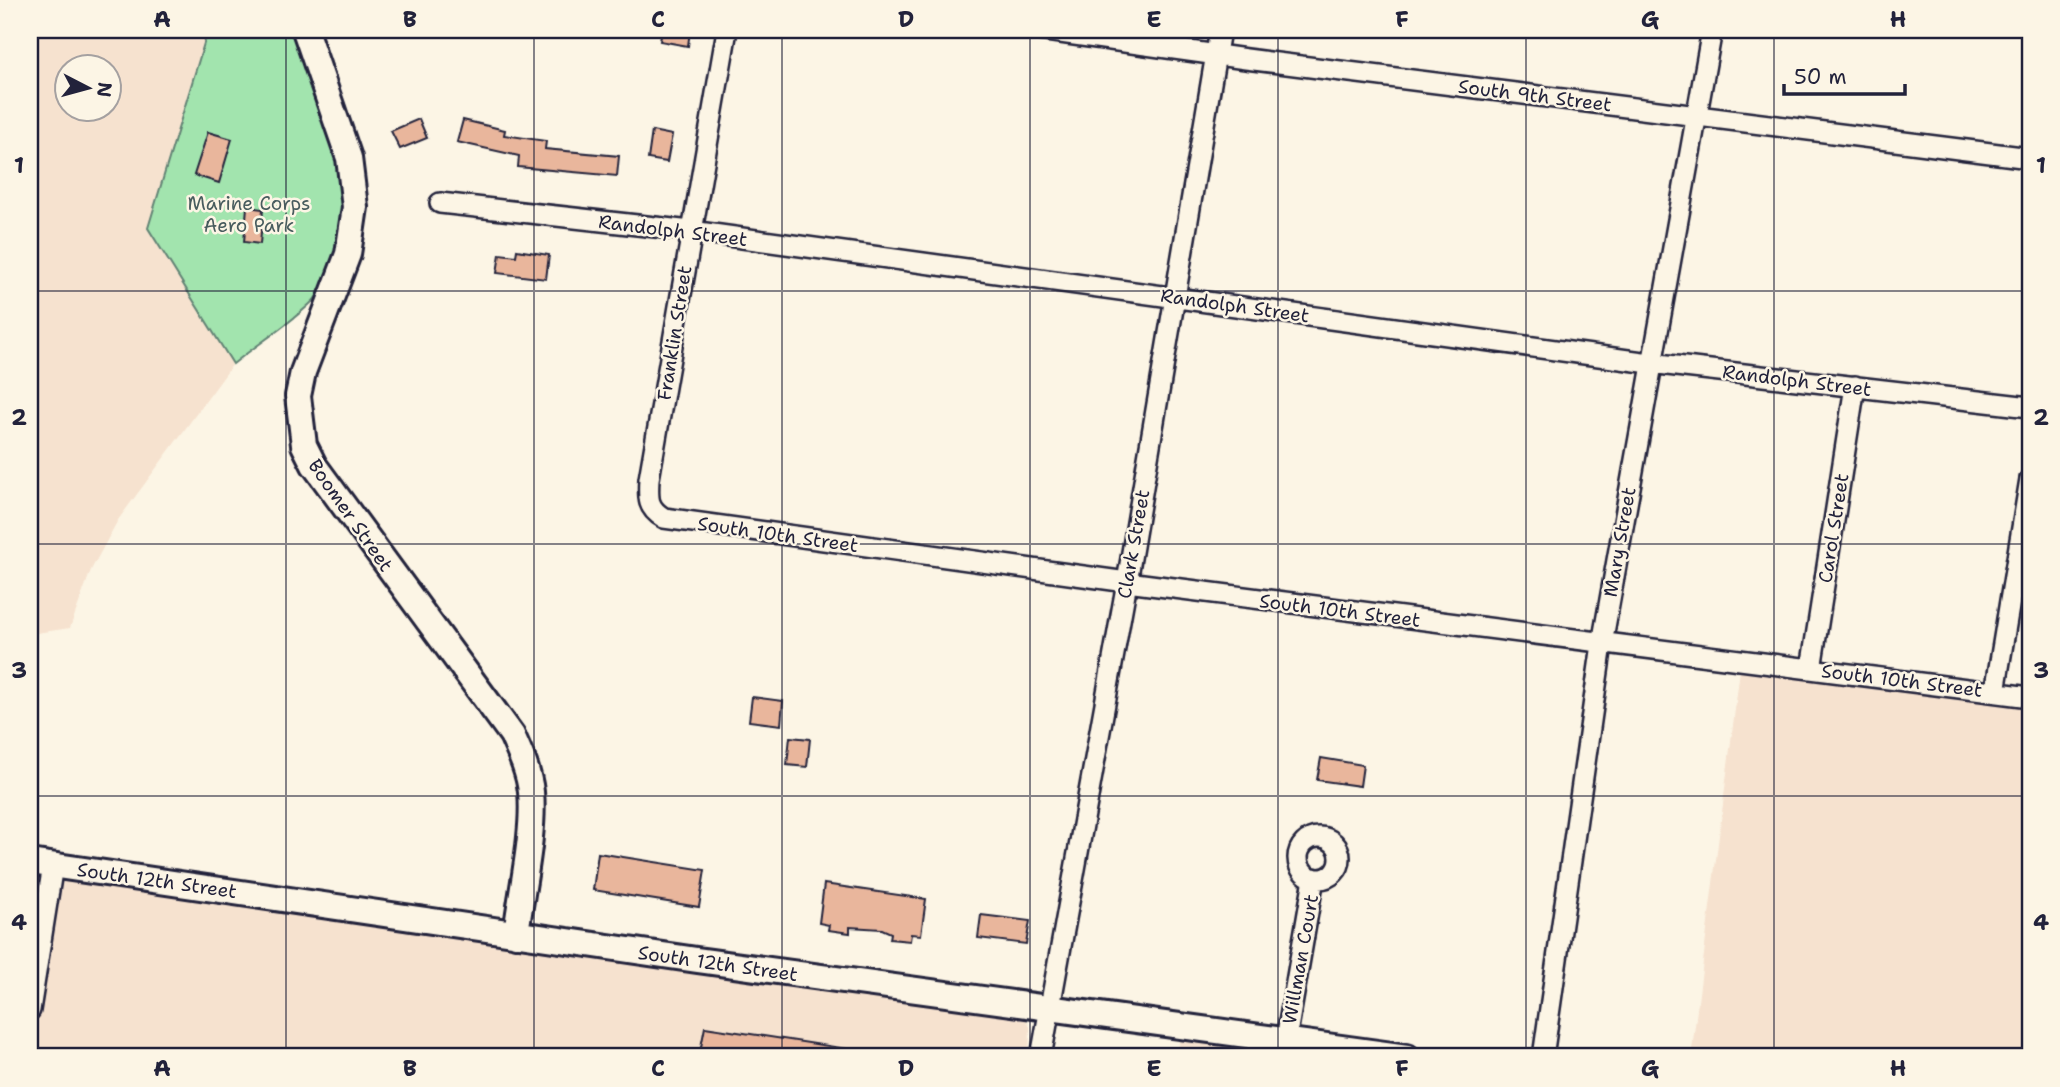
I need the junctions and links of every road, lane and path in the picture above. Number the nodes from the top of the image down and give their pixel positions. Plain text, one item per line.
1 (305, 30) edge
2 (727, 30) edge
3 (1039, 30) edge
4 (1220, 30) edge
5 (1712, 30) edge
6 (1216, 55) junction
7 (1697, 116) junction
8 (2030, 158) edge
9 (440, 203) dead end
10 (691, 231) junction
11 (1176, 296) junction
12 (1650, 363) junction
13 (1854, 386) junction
14 (2030, 407) edge
15 (2030, 480) edge
16 (652, 511) joint
17 (1127, 582) junction
18 (1602, 644) junction
19 (1811, 669) junction
20 (1995, 692) junction
21 (2030, 697) edge
22 (41, 863) edge
23 (1314, 878) dead end
24 (516, 934) junction
25 (1051, 1008) junction
26 (30, 1010) edge
27 (1286, 1040) junction
28 (1252, 1047) edge
29 (1041, 1057) edge
30 (1407, 1057) edge
31 (1543, 1057) edge

1 - 24 street, Boomer Street
2 - 10 street, Franklin Street
3 - 6 street, South 9th Street
4 - 6 street, Clark Street
5 - 7 street, Mary Street
6 - 7 street, South 9th Street
6 - 11 street, Clark Street
7 - 8 street, South 9th Street
7 - 12 street, Mary Street
9 - 10 street, Randolph Street
10 - 11 street, Randolph Street
10 - 16 street, Franklin Street
11 - 12 street, Randolph Street
11 - 17 street, Clark Street
12 - 13 street, Randolph Street
12 - 18 street, Mary Street
13 - 14 street, Randolph Street
13 - 19 street, Carol Street
15 - 20 street
16 - 17 street, South 10th Street
17 - 18 street, South 10th Street
17 - 25 street, Clark Street
18 - 19 street, South 10th Street
18 - 31 street, Mary Street
19 - 20 street, South 10th Street
20 - 21 street, South 10th Street
22 - 24 street, South 12th Street
22 - 26 street
23 - 27 street, Willman Court
24 - 25 street, South 12th Street
25 - 28 street, South 12th Street
25 - 29 street, Clark Street
27 - 28 street, South 12th Street
27 - 30 street, South 12th Street

